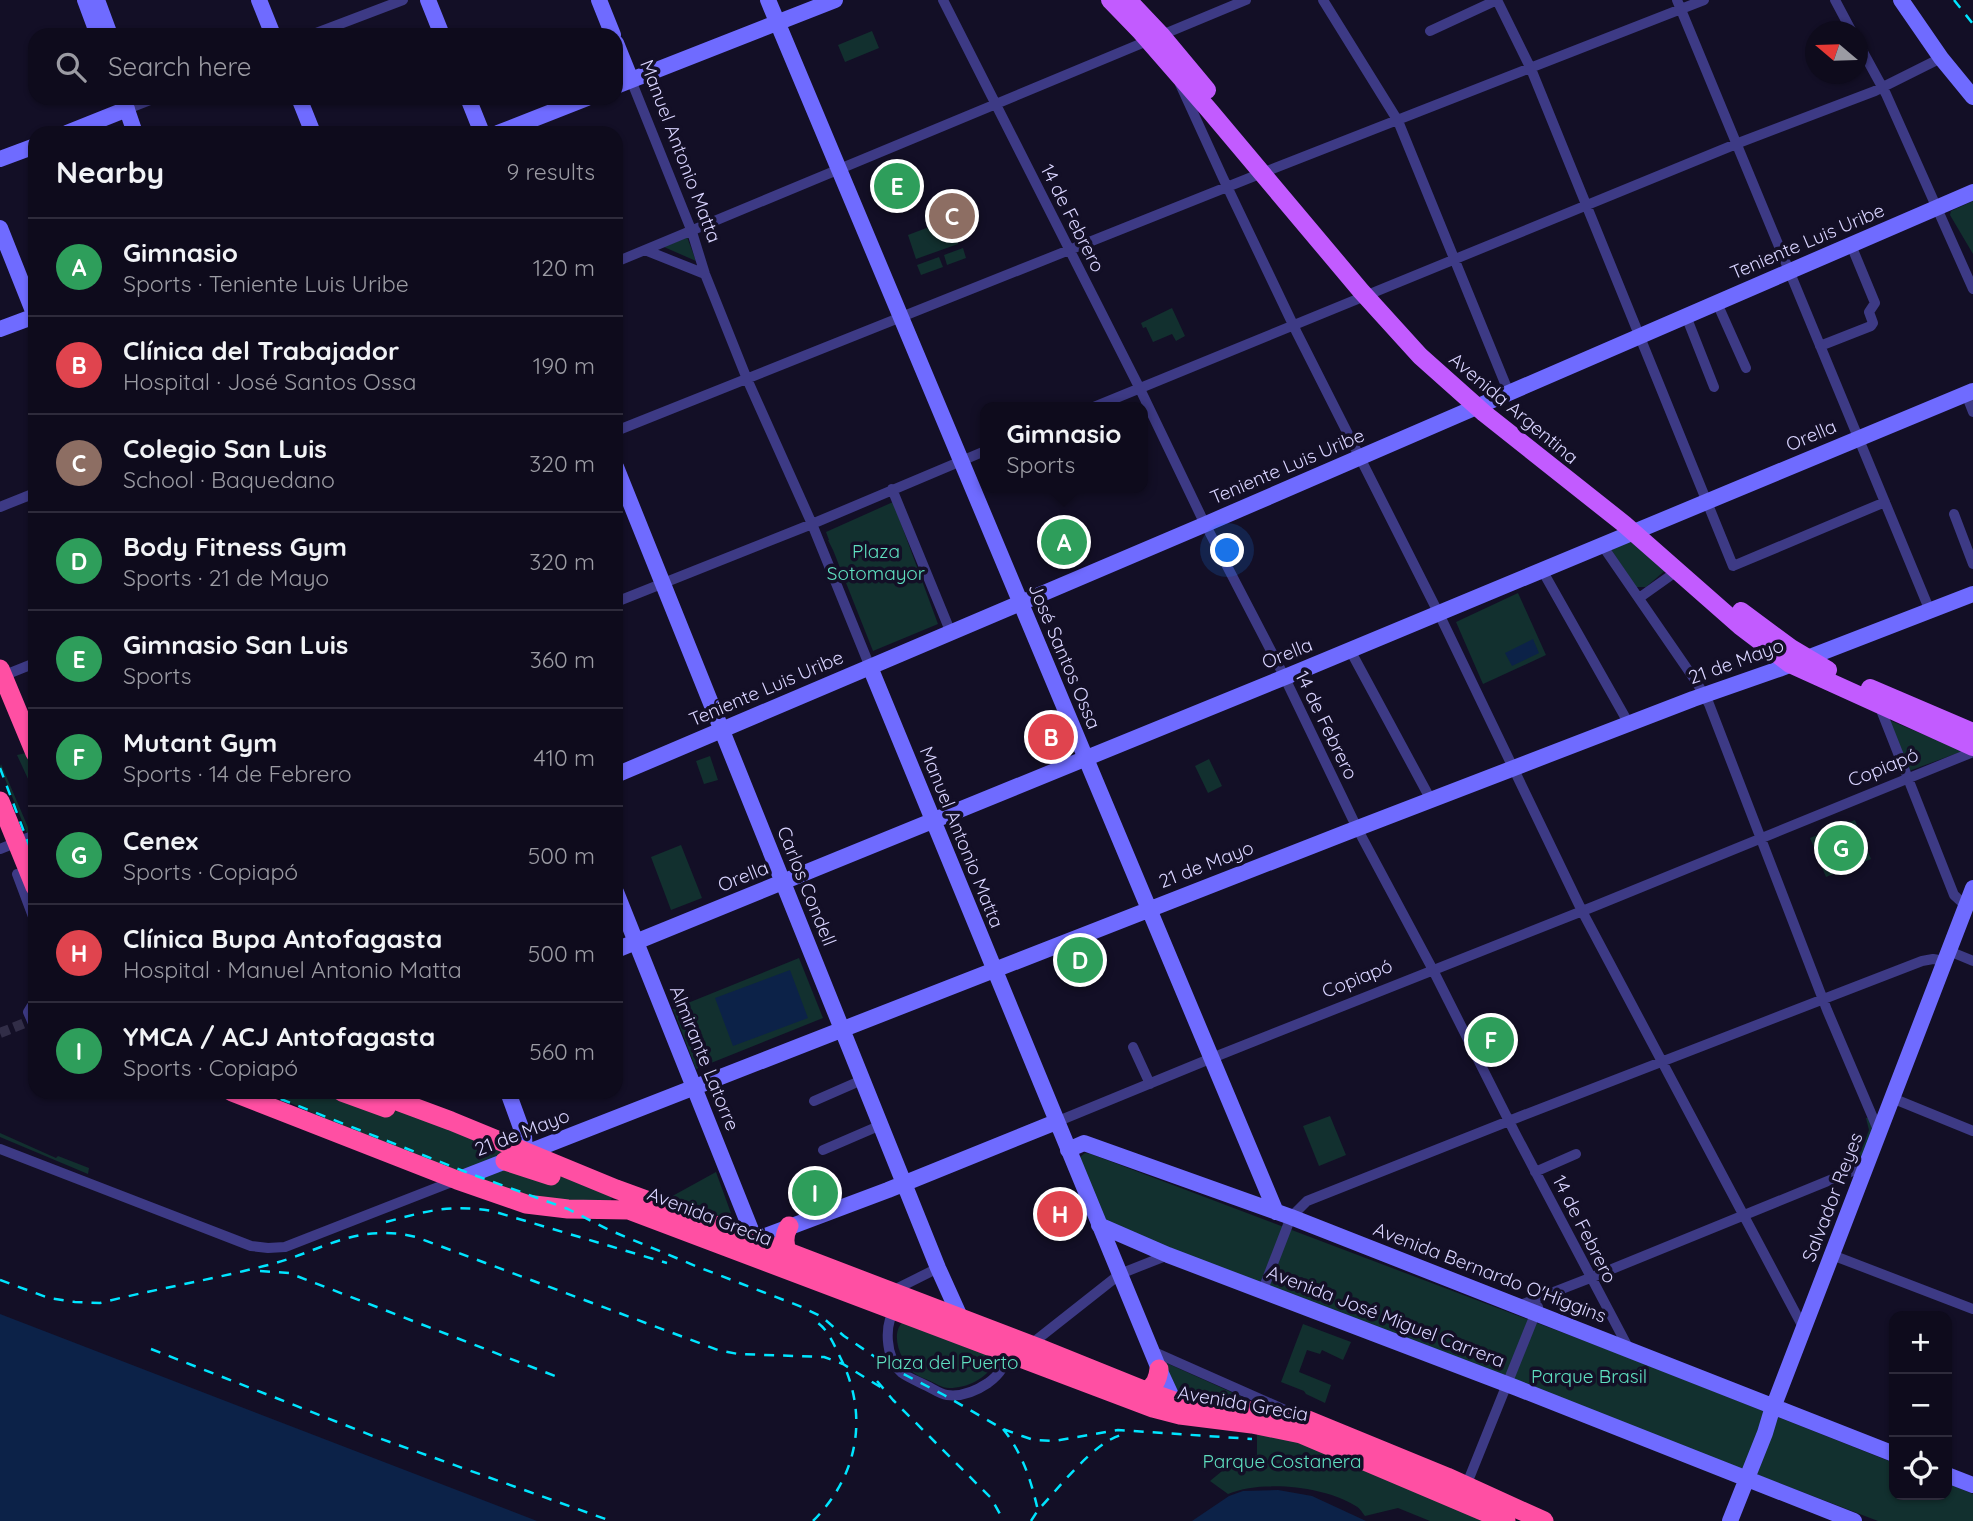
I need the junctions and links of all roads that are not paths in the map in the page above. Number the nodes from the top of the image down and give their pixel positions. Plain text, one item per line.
1 (85, 0) edge
2 (97, 0) edge
3 (259, 0) edge
4 (403, 0) edge
5 (428, 0) edge
6 (599, 0) edge
7 (768, 0) edge
8 (835, 0) edge
9 (943, 0) edge
10 (1110, 0) edge
11 (1128, 0) edge
12 (1246, 0) edge
13 (1323, 0) edge
14 (1497, 0) edge
15 (1704, 0) edge
16 (1835, 0) edge
17 (1901, 0) edge
18 (1679, 5) edge
19 (1846, 21) edge
20 (777, 23) junction
21 (95, 28) edge
22 (107, 28) edge
23 (270, 28) edge
24 (330, 28) edge
25 (439, 28) edge
26 (610, 28) edge
27 (1430, 31) dead end
28 (1155, 39) junction
29 (1941, 58) junction
30 (1868, 62) edge
31 (1173, 69) junction
32 (1531, 69) junction
33 (624, 83) edge
34 (1882, 88) junction
35 (1973, 97) edge
36 (126, 105) edge
37 (130, 105) edge
38 (131, 105) edge
39 (302, 105) edge
40 (471, 105) edge
41 (569, 105) edge
42 (997, 105) junction
43 (1398, 121) junction
44 (82, 126) edge
45 (134, 126) edge
46 (142, 126) edge
47 (310, 126) edge
48 (479, 126) edge
49 (516, 126) edge
50 (1736, 144) junction
51 (28, 149) edge
52 (0, 159) edge
53 (839, 171) junction
54 (1268, 171) junction
55 (1227, 187) junction
56 (1973, 192) edge
57 (1586, 206) junction
58 (1937, 208) junction
59 (0, 228) edge
60 (692, 232) junction
61 (1852, 245) junction
62 (645, 250) junction
63 (1069, 250) junction
64 (623, 259) edge
65 (1455, 260) junction
66 (1968, 263) edge
67 (1789, 272) junction
68 (705, 274) junction
69 (1973, 289) edge
70 (1372, 294) junction
71 (28, 298) edge
72 (1717, 303) junction
73 (1686, 316) junction
74 (901, 317) junction
75 (28, 319) edge
76 (1294, 326) junction
77 (0, 329) edge
78 (1639, 337) junction
79 (1820, 346) junction
80 (1746, 369) dead end
81 (747, 379) junction
82 (1714, 387) dead end
83 (1140, 388) junction
84 (1969, 392) edge
85 (1509, 393) junction
86 (1106, 402) edge
87 (1147, 402) edge
88 (1148, 404) edge
89 (1483, 404) junction
90 (1973, 412) edge
91 (623, 428) edge
92 (1858, 438) junction
93 (980, 453) edge
94 (1359, 458) junction
95 (961, 461) junction
96 (623, 484) edge
97 (892, 489) junction
98 (28, 497) edge
99 (1706, 502) junction
100 (1885, 502) junction
101 (0, 508) edge
102 (1954, 514) dead end
103 (812, 524) junction
104 (1206, 524) junction
105 (1637, 530) junction
106 (1602, 545) junction
107 (1973, 564) edge
108 (1542, 570) junction
109 (1677, 571) junction
110 (663, 583) junction
111 (1973, 594) edge
112 (1639, 598) junction
113 (623, 599) edge
114 (1744, 599) dead end
115 (1020, 603) junction
116 (1930, 611) junction
117 (1438, 612) junction
118 (1753, 622) junction
119 (951, 633) junction
120 (1350, 650) junction
121 (1797, 661) junction
122 (28, 665) edge
123 (870, 667) junction
124 (1, 674) edge
125 (1284, 678) junction
126 (1704, 695) junction
127 (1879, 705) junction
128 (1629, 724) junction
129 (722, 730) junction
130 (1973, 732) edge
131 (28, 737) edge
132 (1973, 749) edge
133 (1085, 758) junction
134 (1514, 768) junction
135 (623, 772) edge
136 (1908, 779) junction
137 (0, 800) edge
138 (1431, 800) junction
139 (933, 821) junction
140 (1357, 828) junction
141 (1761, 839) junction
142 (17, 842) edge
143 (28, 870) edge
144 (18, 874) dead end
145 (783, 883) junction
146 (1973, 888) edge
147 (28, 902) edge
148 (1966, 906) junction
149 (1149, 909) junction
150 (623, 910) edge
151 (1582, 911) junction
152 (636, 942) junction
153 (623, 947) edge
154 (1947, 956) junction
155 (1973, 961) edge
156 (994, 970) junction
157 (1433, 970) junction
158 (1823, 1000) junction
159 (842, 1029) junction
160 (1133, 1047) dead end
161 (1212, 1058) junction
162 (1661, 1063) junction
163 (862, 1080) junction
164 (1150, 1084) junction
165 (694, 1087) junction
166 (1892, 1098) junction
167 (250, 1099) edge
168 (361, 1099) edge
169 (391, 1099) edge
170 (511, 1099) edge
171 (814, 1101) dead end
172 (1509, 1121) junction
173 (451, 1122) junction
174 (1056, 1122) junction
175 (881, 1125) junction
176 (1973, 1131) edge
177 (1879, 1132) junction
178 (0, 1149) edge
179 (823, 1150) dead end
180 (1068, 1150) junction
181 (525, 1153) junction
182 (1576, 1154) dead end
183 (505, 1161) junction
184 (1867, 1164) junction
185 (1535, 1172) junction
186 (457, 1180) junction
187 (597, 1182) junction
188 (904, 1183) junction
189 (1284, 1214) junction
190 (1743, 1215) junction
191 (1099, 1225) junction
192 (789, 1226) junction
193 (755, 1240) junction
194 (722, 1245) junction
195 (788, 1252) junction
196 (1168, 1255) junction
197 (1832, 1255) junction
198 (762, 1261) junction
199 (938, 1268) junction
200 (1120, 1274) junction
201 (1590, 1279) junction
202 (1262, 1292) junction
203 (1548, 1293) junction
204 (898, 1301) junction
205 (1518, 1306) junction
206 (1973, 1309) edge
207 (1534, 1313) junction
208 (961, 1319) junction
209 (1804, 1329) junction
210 (1005, 1344) junction
211 (1030, 1345) junction
212 (1629, 1349) junction
213 (1152, 1350) junction
214 (1159, 1369) junction
215 (1506, 1384) junction
216 (1146, 1391) junction
217 (1177, 1408) junction
218 (1774, 1408) junction
219 (1308, 1420) junction
220 (1889, 1452) edge
221 (1952, 1477) edge
222 (1746, 1479) junction
223 (1973, 1485) edge
224 (1466, 1486) junction
225 (1506, 1521) edge
226 (1544, 1521) edge
227 (1730, 1521) edge
228 (1854, 1521) edge

1 - 21 street
2 - 22 street
3 - 23 street
4 - 24 street
5 - 25 street
6 - 26 street
7 - 20 street, José Santos Ossa
8 - 20 street
9 - 42 street, 14 de Febrero
10 - 28 main road, Avenida Argentina
11 - 28 main road, Avenida Argentina
12 - 28 street
13 - 43 street
14 - 27 street
14 - 32 street
15 - 18 street
16 - 19 street
17 - 29 street
18 - 32 street
18 - 50 street
20 - 33 street
20 - 53 street, José Santos Ossa
28 - 31 main road, Avenida Argentina
28 - 42 street
28 - 54 main road, Avenida Argentina
29 - 34 street
29 - 35 street
30 - 34 street
31 - 54 main road, Avenida Argentina
31 - 55 street
32 - 43 street
32 - 57 street
33 - 60 street, Manuel Antonio Matta
34 - 50 street
34 - 58 street
36 - 44 street
37 - 45 street
38 - 46 street
39 - 47 street
40 - 48 street
41 - 49 street
42 - 53 street
42 - 63 street, 14 de Febrero
43 - 54 street
43 - 65 street
50 - 57 street
50 - 67 street
51 - 52 street
53 - 60 street
53 - 74 street, José Santos Ossa
54 - 55 street
54 - 70 main road, Avenida Argentina
55 - 63 street
55 - 76 street
56 - 58 street, Teniente Luis Uribe
57 - 65 street
57 - 78 street
58 - 61 street, Teniente Luis Uribe
58 - 66 street
59 - 71 street
60 - 62 street
60 - 68 street, Manuel Antonio Matta
61 - 67 street, Teniente Luis Uribe
61 - 79 street
62 - 64 street
62 - 68 street, Manuel Antonio Matta
63 - 74 street
63 - 83 street, 14 de Febrero
65 - 70 street
65 - 85 street
66 - 69 street
67 - 72 street, Teniente Luis Uribe
67 - 79 street
68 - 81 street, Manuel Antonio Matta
70 - 76 street
70 - 89 main road, Avenida Argentina
72 - 73 street, Teniente Luis Uribe
72 - 80 street
73 - 78 street, Teniente Luis Uribe
73 - 82 street
74 - 81 street
74 - 95 street, José Santos Ossa
75 - 77 street
76 - 83 street
76 - 94 street
78 - 85 street, Teniente Luis Uribe
78 - 99 street
79 - 92 street
81 - 91 street
81 - 103 street, Manuel Antonio Matta
83 - 86 street
83 - 87 street, 14 de Febrero
84 - 90 street
84 - 92 street, Orella
85 - 89 street, Teniente Luis Uribe
88 - 104 street, 14 de Febrero
89 - 94 street, Teniente Luis Uribe
89 - 105 main road, Avenida Argentina
92 - 99 street, Orella
92 - 100 street
93 - 95 street
94 - 104 street, Teniente Luis Uribe
94 - 117 street
95 - 97 street
95 - 115 street, José Santos Ossa
96 - 110 street, Carlos Condell
97 - 103 street
97 - 119 street
98 - 101 street
99 - 100 street
99 - 105 street, Orella
100 - 116 street
102 - 107 street
103 - 110 street
103 - 123 street, Manuel Antonio Matta
104 - 115 street, Teniente Luis Uribe
104 - 125 street, 14 de Febrero
105 - 106 street, Orella
105 - 109 main road, Avenida Argentina
105 - 118 main road, Avenida Argentina
106 - 108 street, Orella
106 - 112 street
108 - 117 street, Orella
108 - 128 street
109 - 112 street
109 - 121 main road, Avenida Argentina
110 - 113 street
110 - 129 street, Carlos Condell
111 - 116 street, 21 de Mayo
112 - 126 street
114 - 118 street
115 - 119 street, Teniente Luis Uribe
115 - 133 street, José Santos Ossa
116 - 121 street, 21 de Mayo
117 - 120 street, Orella
117 - 134 street
118 - 121 main road, Avenida Argentina
119 - 123 street, Teniente Luis Uribe
120 - 125 street, Orella
120 - 138 street
121 - 126 street, 21 de Mayo
121 - 127 main road, Avenida Argentina
121 - 130 main road, Avenida Argentina
122 - 124 street
123 - 129 street, Teniente Luis Uribe
123 - 139 street, Manuel Antonio Matta
124 - 131 highway
125 - 133 street, Orella
125 - 140 street, 14 de Febrero
126 - 128 street, 21 de Mayo
126 - 141 street
127 - 132 main road, Avenida Argentina
127 - 136 street
128 - 134 street, 21 de Mayo
129 - 135 street, Teniente Luis Uribe
129 - 145 street, Carlos Condell
132 - 136 street, Copiapó
133 - 139 street, Orella
133 - 149 street, José Santos Ossa
134 - 138 street, 21 de Mayo
134 - 151 street
136 - 141 street, Copiapó
136 - 148 street
137 - 142 highway
138 - 140 street, 21 de Mayo
139 - 145 street, Orella
139 - 156 street, Manuel Antonio Matta
140 - 149 street, 21 de Mayo
140 - 157 street, 14 de Febrero
141 - 151 street, Copiapó
141 - 158 street
142 - 143 highway
144 - 147 street
145 - 152 street, Orella
145 - 159 street, Carlos Condell
146 - 148 street, Salvador Reyes
148 - 154 street, Salvador Reyes
149 - 156 street, 21 de Mayo
149 - 161 street, José Santos Ossa
150 - 152 street, Almirante Latorre
151 - 157 street, Copiapó
151 - 162 street
152 - 153 street, Orella
152 - 165 street, Almirante Latorre
154 - 155 street
154 - 158 street
154 - 166 street, Salvador Reyes
156 - 159 street, 21 de Mayo
156 - 174 street, Manuel Antonio Matta
157 - 161 street, Copiapó
157 - 172 street, 14 de Febrero
158 - 162 street
158 - 177 street
159 - 163 street, Carlos Condell
159 - 165 street, 21 de Mayo
160 - 164 street
161 - 164 street, Copiapó
161 - 189 street, José Santos Ossa
162 - 172 street
162 - 190 street
163 - 171 street
163 - 175 street, Carlos Condell
164 - 174 street, Copiapó
165 - 181 street, 21 de Mayo
165 - 193 street, Almirante Latorre
166 - 176 street
166 - 177 street, Salvador Reyes
167 - 186 highway, Avenida Grecia
168 - 173 highway
169 - 173 highway, Avenida Grecia
170 - 181 street
172 - 185 street, 14 de Febrero
172 - 189 street
173 - 181 highway, Avenida Grecia
174 - 180 street, Manuel Antonio Matta
174 - 188 street, Copiapó
175 - 179 street
175 - 188 street, Carlos Condell
177 - 184 street, Salvador Reyes
178 - 186 street
180 - 189 street, Avenida Bernardo O'Higgins
180 - 191 street, Manuel Antonio Matta
181 - 183 street, 21 de Mayo
181 - 187 highway, Avenida Grecia
182 - 185 street
183 - 186 street, 21 de Mayo
183 - 187 highway
184 - 190 street
184 - 197 street, Salvador Reyes
185 - 201 street, 14 de Febrero
186 - 194 highway, Avenida Grecia
187 - 193 highway, Avenida Grecia
188 - 192 street, Copiapó
188 - 199 street, Carlos Condell
189 - 202 street
189 - 205 street, Avenida Bernardo O'Higgins
190 - 201 street
190 - 209 street
191 - 196 street, Avenida José Miguel Carrera
191 - 200 street, Manuel Antonio Matta
192 - 193 street, Copiapó
192 - 195 highway
193 - 194 highway
193 - 195 highway, Avenida Grecia
193 - 198 highway
194 - 198 highway, Avenida Grecia
195 - 204 highway, Avenida Grecia
196 - 200 street
196 - 202 street, Avenida José Miguel Carrera
197 - 206 street
197 - 209 street, Salvador Reyes
198 - 204 highway, Avenida Grecia
199 - 204 street
199 - 208 street, Carlos Condell
200 - 211 street
200 - 213 street, Manuel Antonio Matta
201 - 203 street
201 - 212 street, 14 de Febrero
202 - 215 street, Avenida José Miguel Carrera
203 - 205 street
203 - 207 street
204 - 208 highway, Avenida Grecia
204 - 210 highway, Avenida Grecia
204 - 210 street
205 - 207 street, Avenida Bernardo O'Higgins
207 - 212 street, Avenida Bernardo O'Higgins
207 - 215 street
208 - 210 highway, Avenida Grecia
209 - 218 street, Salvador Reyes
210 - 211 highway, Avenida Grecia
210 - 217 highway, Avenida Grecia
211 - 216 highway, Avenida Grecia
212 - 218 street, Avenida Bernardo O'Higgins
213 - 214 street, Manuel Antonio Matta
213 - 219 street, Avenida Grecia
214 - 216 highway
214 - 217 street, Manuel Antonio Matta
215 - 222 street, Avenida José Miguel Carrera
215 - 224 street
216 - 217 highway, Avenida Grecia
217 - 219 highway, Avenida Grecia
217 - 225 highway, Avenida Grecia
218 - 220 street, Avenida Bernardo O'Higgins
218 - 222 street, Salvador Reyes
219 - 224 highway, Avenida Grecia
221 - 223 street
222 - 227 street, Salvador Reyes
222 - 228 street, Avenida José Miguel Carrera
224 - 226 highway, Avenida Grecia

